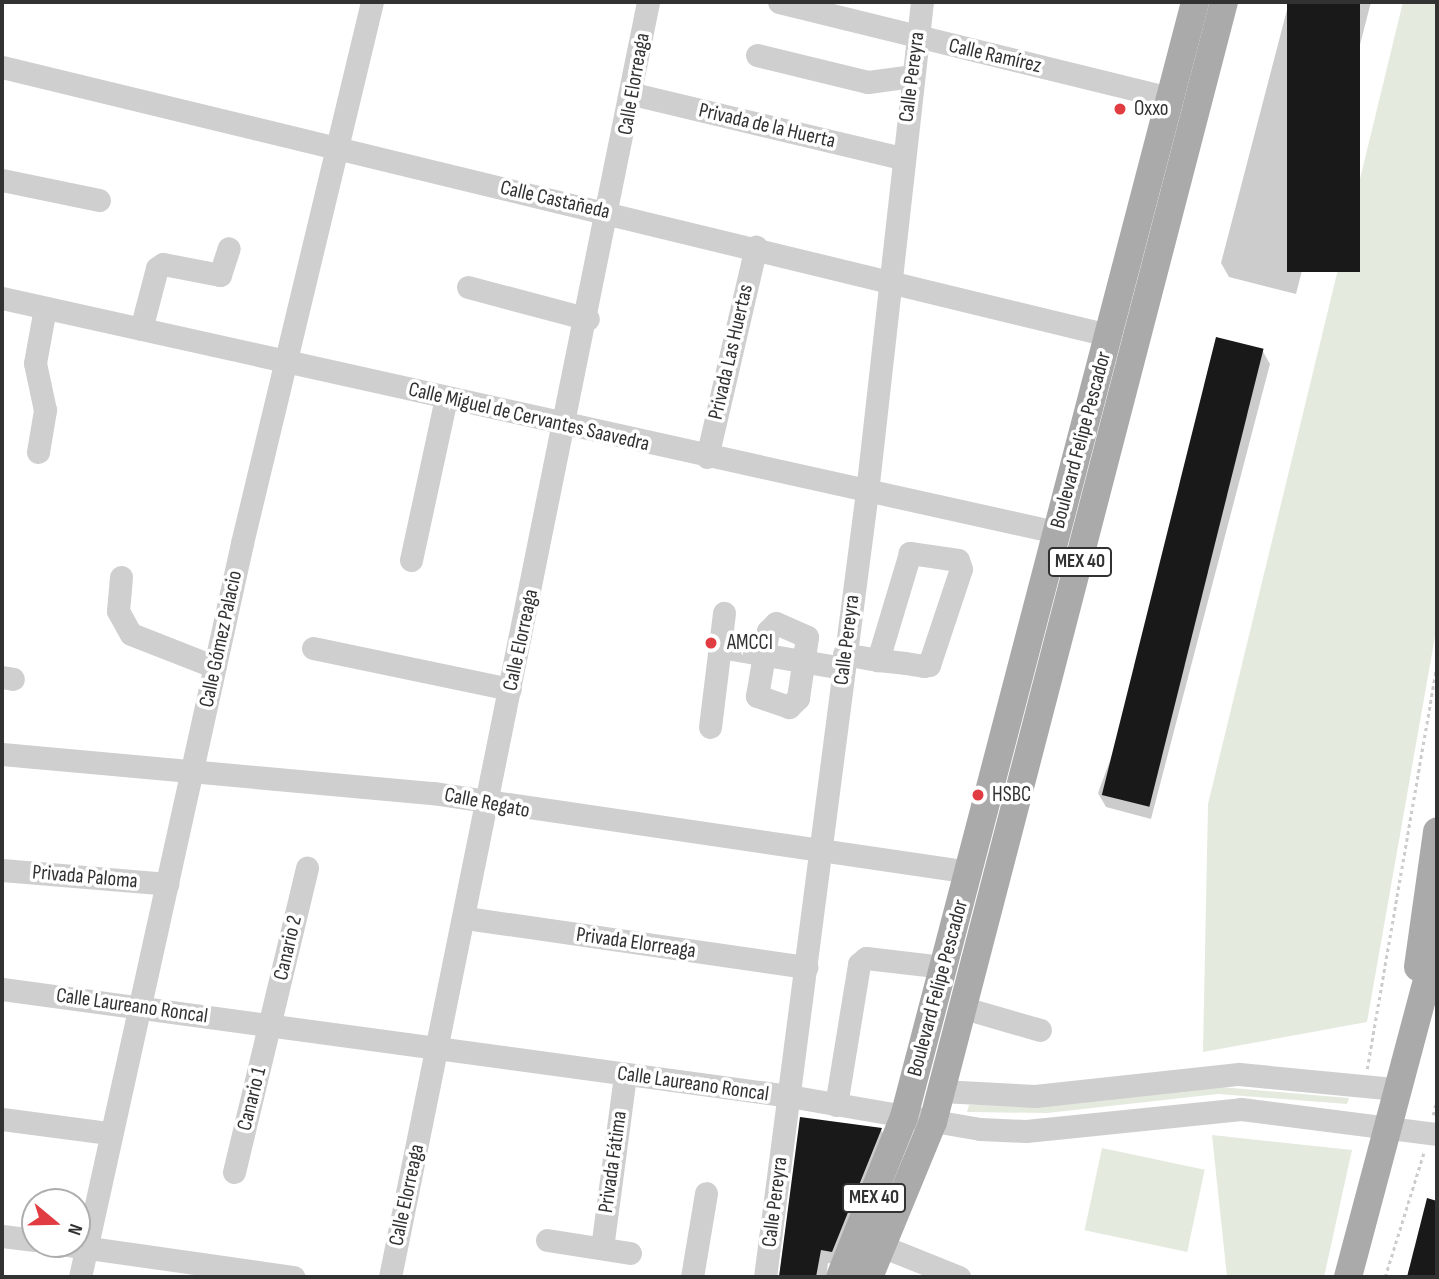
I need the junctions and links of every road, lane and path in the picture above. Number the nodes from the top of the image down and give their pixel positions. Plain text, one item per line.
1 (372, 2) edge
2 (648, 2) edge
3 (779, 2) edge
4 (922, 2) edge
5 (1195, 2) edge
6 (1224, 2) edge
7 (917, 37) junction
8 (757, 55) dead end
9 (2, 67) edge
10 (912, 76) junction
11 (633, 94) junction
12 (1170, 98) junction
13 (1194, 122) junction
14 (336, 149) junction
15 (901, 158) junction
16 (2, 180) edge
17 (99, 200) dead end
18 (609, 212) junction
19 (755, 247) junction
20 (229, 248) dead end
21 (888, 279) junction
22 (468, 287) dead end
23 (2, 298) edge
24 (45, 308) junction
25 (588, 319) junction
26 (141, 329) junction
27 (1108, 335) junction
28 (285, 361) junction
29 (446, 398) junction
30 (566, 426) junction
31 (38, 452) dead end
32 (707, 457) junction
33 (867, 492) junction
34 (1056, 532) junction
35 (411, 560) dead end
36 (121, 577) dead end
37 (724, 613) dead end
38 (720, 647) junction
39 (313, 648) dead end
40 (763, 654) junction
41 (878, 660) junction
42 (804, 661) junction
43 (844, 661) junction
44 (1437, 662) edge
45 (215, 667) junction
46 (510, 689) junction
47 (710, 727) dead end
48 (2, 754) edge
49 (193, 769) junction
50 (488, 804) junction
51 (1437, 831) edge
52 (821, 849) junction
53 (307, 868) dead end
54 (2, 870) edge
55 (969, 872) junction
56 (167, 884) junction
57 (466, 918) junction
58 (1437, 943) edge
59 (806, 967) junction
60 (944, 967) junction
61 (2, 989) edge
62 (140, 1006) junction
63 (964, 1008) junction
64 (1417, 1015) junction
65 (270, 1027) junction
66 (1040, 1030) dead end
67 (437, 1048) junction
68 (625, 1075) junction
69 (1362, 1086) junction
70 (1396, 1089) junction
71 (941, 1091) junction
72 (789, 1096) junction
73 (1437, 1098) edge
74 (836, 1105) junction
75 (904, 1117) junction
76 (2, 1119) edge
77 (933, 1122) junction
78 (1384, 1132) junction
79 (109, 1133) junction
80 (1433, 1134) edge
81 (234, 1172) dead end
82 (706, 1193) dead end
83 (91, 1218) edge
84 (2, 1236) edge
85 (21, 1238) edge
86 (547, 1240) dead end
87 (884, 1247) junction
88 (91, 1248) edge
89 (602, 1248) junction
90 (630, 1253) dead end
91 (83, 1258) edge
92 (240, 1274) edge
93 (79, 1277) edge
94 (294, 1277) edge
95 (390, 1277) edge
96 (692, 1277) edge
97 (765, 1277) edge
98 (840, 1277) edge
99 (869, 1277) edge
100 (958, 1277) edge
101 (1348, 1277) edge
102 (1385, 1277) edge

1 - 14 street, Calle Gómez Palacio
2 - 11 street, Calle Elorreaga
3 - 7 street, Calle Ramírez
4 - 7 street, Calle Pereyra
5 - 12 main road, Boulevard Felipe Pescador / MEX 40
6 - 13 main road, Boulevard Felipe Pescador / MEX 40
7 - 10 street, Calle Pereyra
7 - 12 street, Calle Ramírez
8 - 10 street
9 - 14 street, Calle Castañeda
10 - 15 street, Calle Pereyra
11 - 15 street, Privada de la Huerta
11 - 18 street, Calle Elorreaga
12 - 13 main road
12 - 27 main road, Boulevard Felipe Pescador / MEX 40
13 - 63 main road, Boulevard Felipe Pescador / MEX 40
14 - 18 street, Calle Castañeda
14 - 28 street, Calle Gómez Palacio
15 - 21 street, Calle Pereyra
16 - 17 street
18 - 19 street, Calle Castañeda
18 - 25 street, Calle Elorreaga
19 - 21 street, Calle Castañeda
19 - 32 street, Privada Las Huertas
20 - 26 street
21 - 27 street, Calle Castañeda
21 - 33 street, Calle Pereyra
22 - 25 street
23 - 24 street, Calle Miguel de Cervantes Saavedra
24 - 26 street, Calle Miguel de Cervantes Saavedra
24 - 31 street
25 - 30 street, Calle Elorreaga
26 - 28 street, Calle Miguel de Cervantes Saavedra
27 - 34 main road, Boulevard Felipe Pescador / MEX 40
28 - 29 street, Calle Miguel de Cervantes Saavedra
28 - 45 street, Calle Gómez Palacio
29 - 30 street, Calle Miguel de Cervantes Saavedra
29 - 35 street
30 - 32 street, Calle Miguel de Cervantes Saavedra
30 - 46 street, Calle Elorreaga
32 - 33 street, Calle Miguel de Cervantes Saavedra
33 - 34 street, Calle Miguel de Cervantes Saavedra
33 - 43 street, Calle Pereyra
34 - 55 main road, Boulevard Felipe Pescador / MEX 40
36 - 45 street
37 - 38 street
38 - 40 street
38 - 47 street
39 - 46 street
40 - 42 street
40 - 42 street
40 - 42 street
41 - 41 street
41 - 43 street
42 - 43 street
43 - 52 street, Calle Pereyra
44 - 69 path
45 - 49 street, Calle Gómez Palacio
46 - 50 street, Calle Elorreaga
48 - 49 street, Calle Regato
49 - 50 street, Calle Regato
49 - 56 street, Calle Gómez Palacio
50 - 52 street, Calle Regato
50 - 57 street, Calle Elorreaga
51 - 64 main road
52 - 55 street, Calle Regato
52 - 59 street, Calle Pereyra
53 - 65 street, Canario 2
54 - 56 street, Privada Paloma
55 - 60 main road, Boulevard Felipe Pescador / MEX 40
56 - 62 street, Calle Gómez Palacio
57 - 59 street, Privada Elorreaga
57 - 67 street, Calle Elorreaga
58 - 64 main road
59 - 72 street, Calle Pereyra
60 - 74 street
60 - 75 main road, Boulevard Felipe Pescador / MEX 40
61 - 62 street, Calle Laureano Roncal
62 - 65 street, Calle Laureano Roncal
62 - 79 street, Calle Gómez Palacio
63 - 66 street
63 - 71 main road, Boulevard Felipe Pescador / MEX 40
64 - 70 main road
65 - 67 street, Calle Laureano Roncal
65 - 81 street, Canario 1
67 - 68 street, Calle Laureano Roncal
67 - 95 street, Calle Elorreaga
68 - 72 street, Calle Laureano Roncal
68 - 89 street, Privada Fátima
69 - 70 street
69 - 71 street
70 - 78 main road
71 - 77 main road, Boulevard Felipe Pescador / MEX 40
72 - 74 street, Calle Laureano Roncal
72 - 97 street, Calle Pereyra
73 - 80 path
74 - 75 street, Calle Laureano Roncal
75 - 77 street, Calle Laureano Roncal
75 - 98 main road, Boulevard Felipe Pescador / MEX 40
76 - 79 street
77 - 78 street, Calle Laureano Roncal
77 - 87 main road, Boulevard Felipe Pescador / MEX 40
78 - 80 street, Calle Laureano Roncal
78 - 101 main road
79 - 83 street, Calle Gómez Palacio
80 - 102 path
82 - 96 street
84 - 85 street
86 - 89 street
87 - 99 main road, Boulevard Felipe Pescador / MEX 40
87 - 100 street
88 - 92 street
89 - 90 street
91 - 93 street, Calle Gómez Palacio
92 - 94 street

